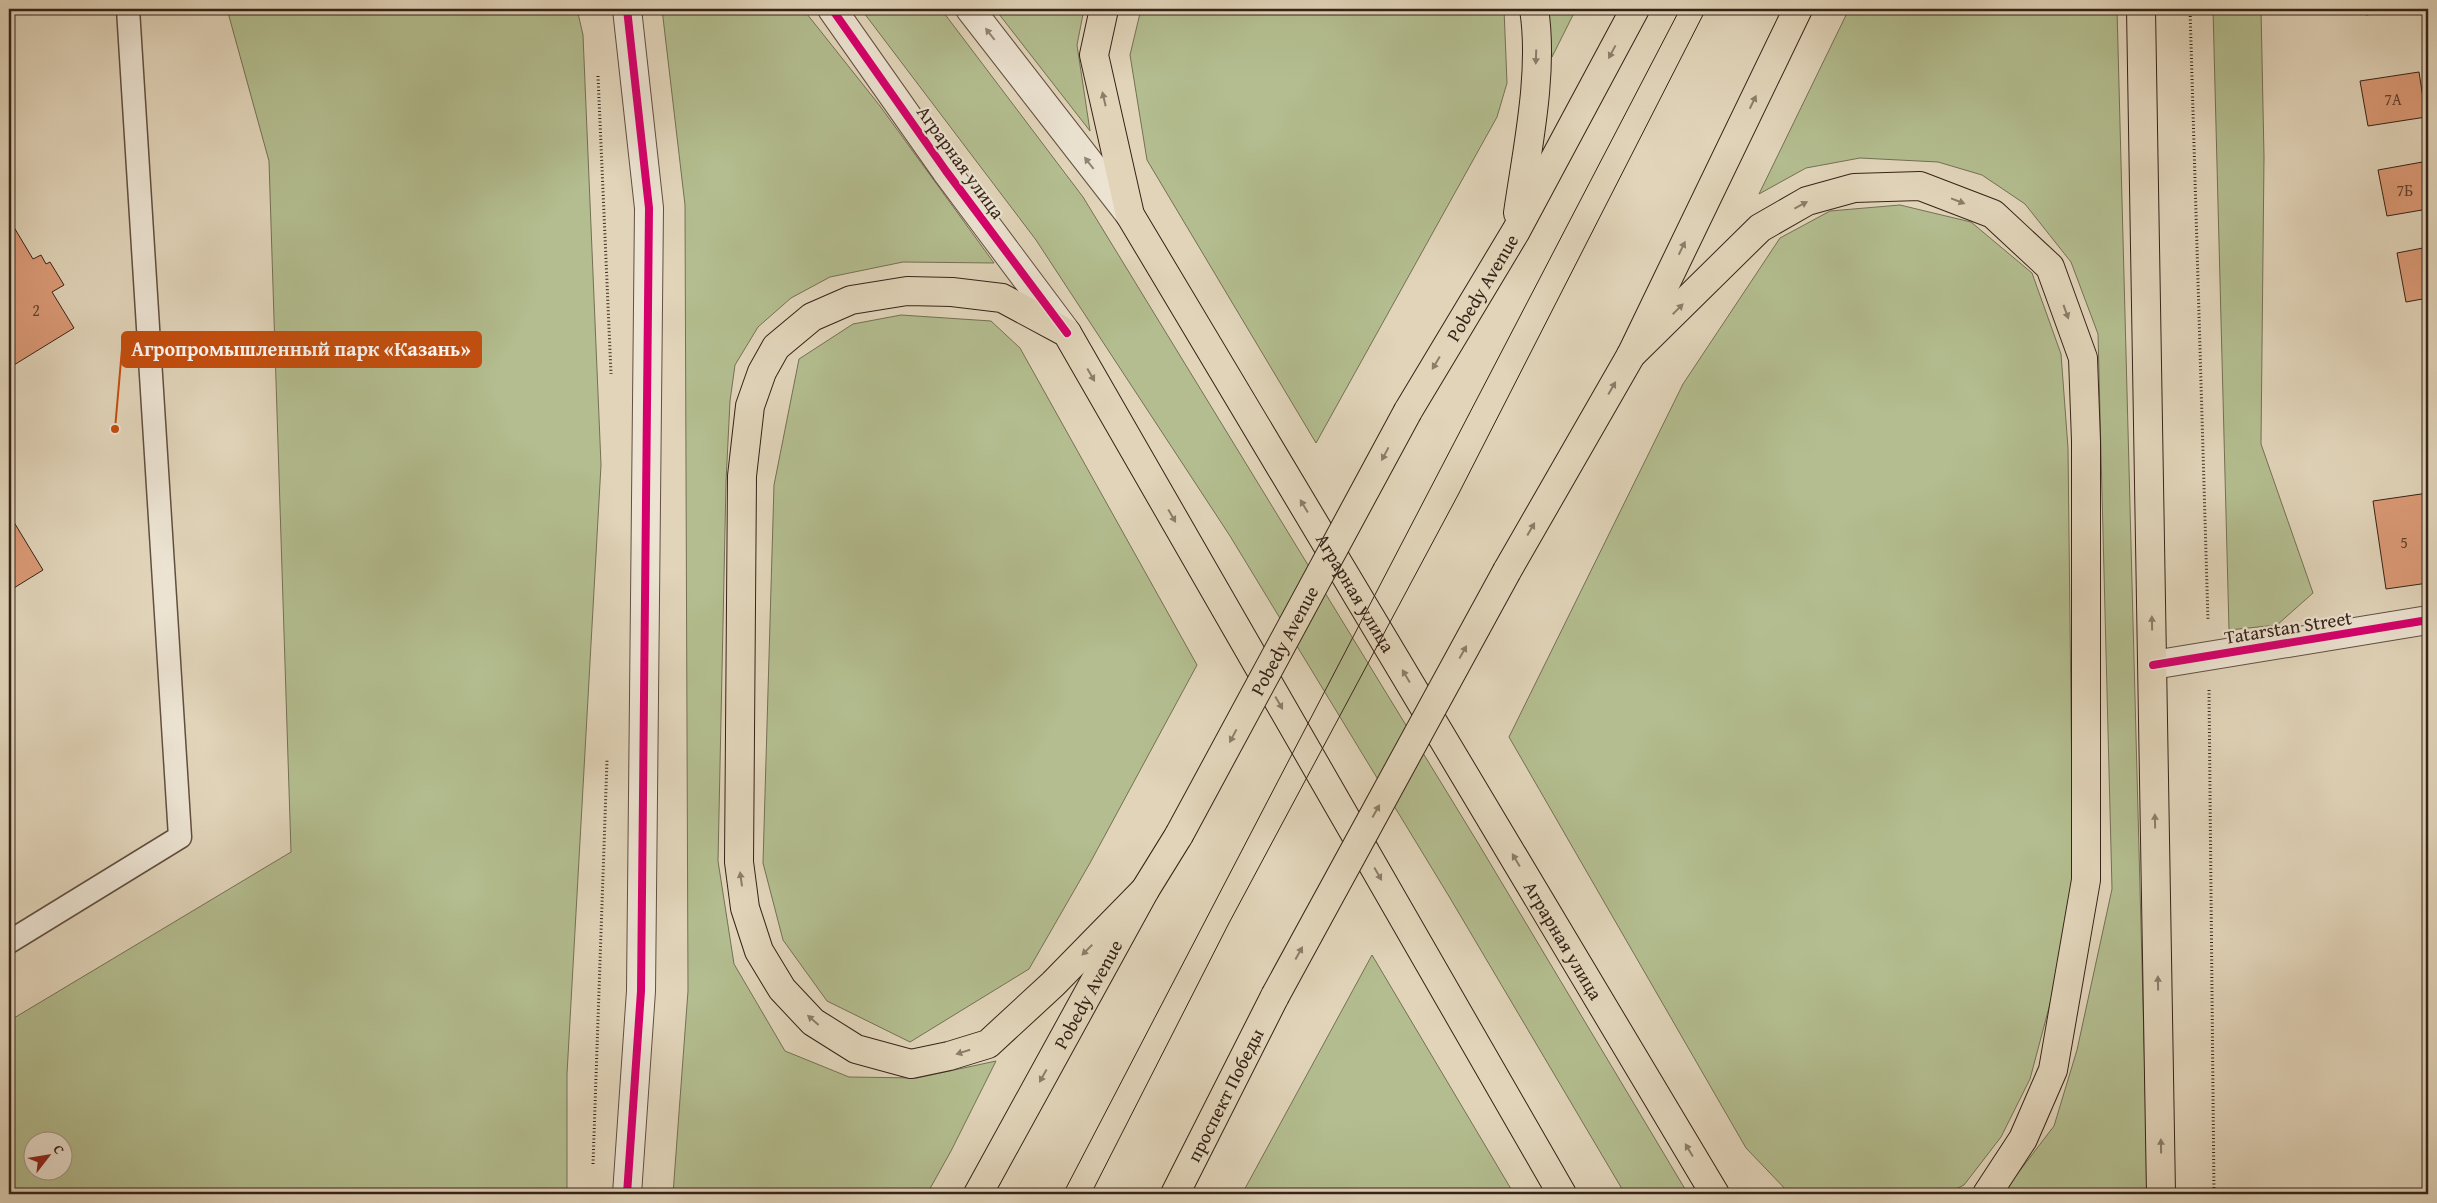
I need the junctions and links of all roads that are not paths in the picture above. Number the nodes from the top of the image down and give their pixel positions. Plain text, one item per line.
1 (128, 9) edge
2 (627, 9) edge
3 (832, 9) edge
4 (970, 9) edge
5 (1104, 9) edge
6 (1534, 9) edge
7 (1635, 9) edge
8 (1798, 9) edge
9 (2140, 9) edge
10 (1130, 215) junction
11 (1516, 231) junction
12 (1067, 333) junction
13 (1631, 355) junction
14 (2428, 620) edge
15 (2153, 666) junction
16 (1145, 890) junction
17 (9, 942) edge
18 (627, 1194) edge
19 (978, 1194) edge
20 (1175, 1194) edge
21 (1562, 1194) edge
22 (1716, 1194) edge
23 (1987, 1194) edge
24 (2162, 1194) edge

1 - 17 lane
2 - 18 street
3 - 12 street, Аграрная улица
10 -> 4 street, Аграрная улица
10 -> 5 main road
6 -> 11 main road
7 -> 11 main road, Pobedy Avenue
13 -> 8 main road
15 -> 9 main road
22 -> 10 main road, Аграрная улица
11 -> 16 main road, Pobedy Avenue, bridge
16 -> 12 main road
12 -> 21 main road, Аграрная улица
20 -> 13 main road, проспект Победы, bridge
13 -> 23 main road
14 - 15 street, Tatarstan Street
24 -> 15 main road
16 -> 19 main road, Pobedy Avenue

